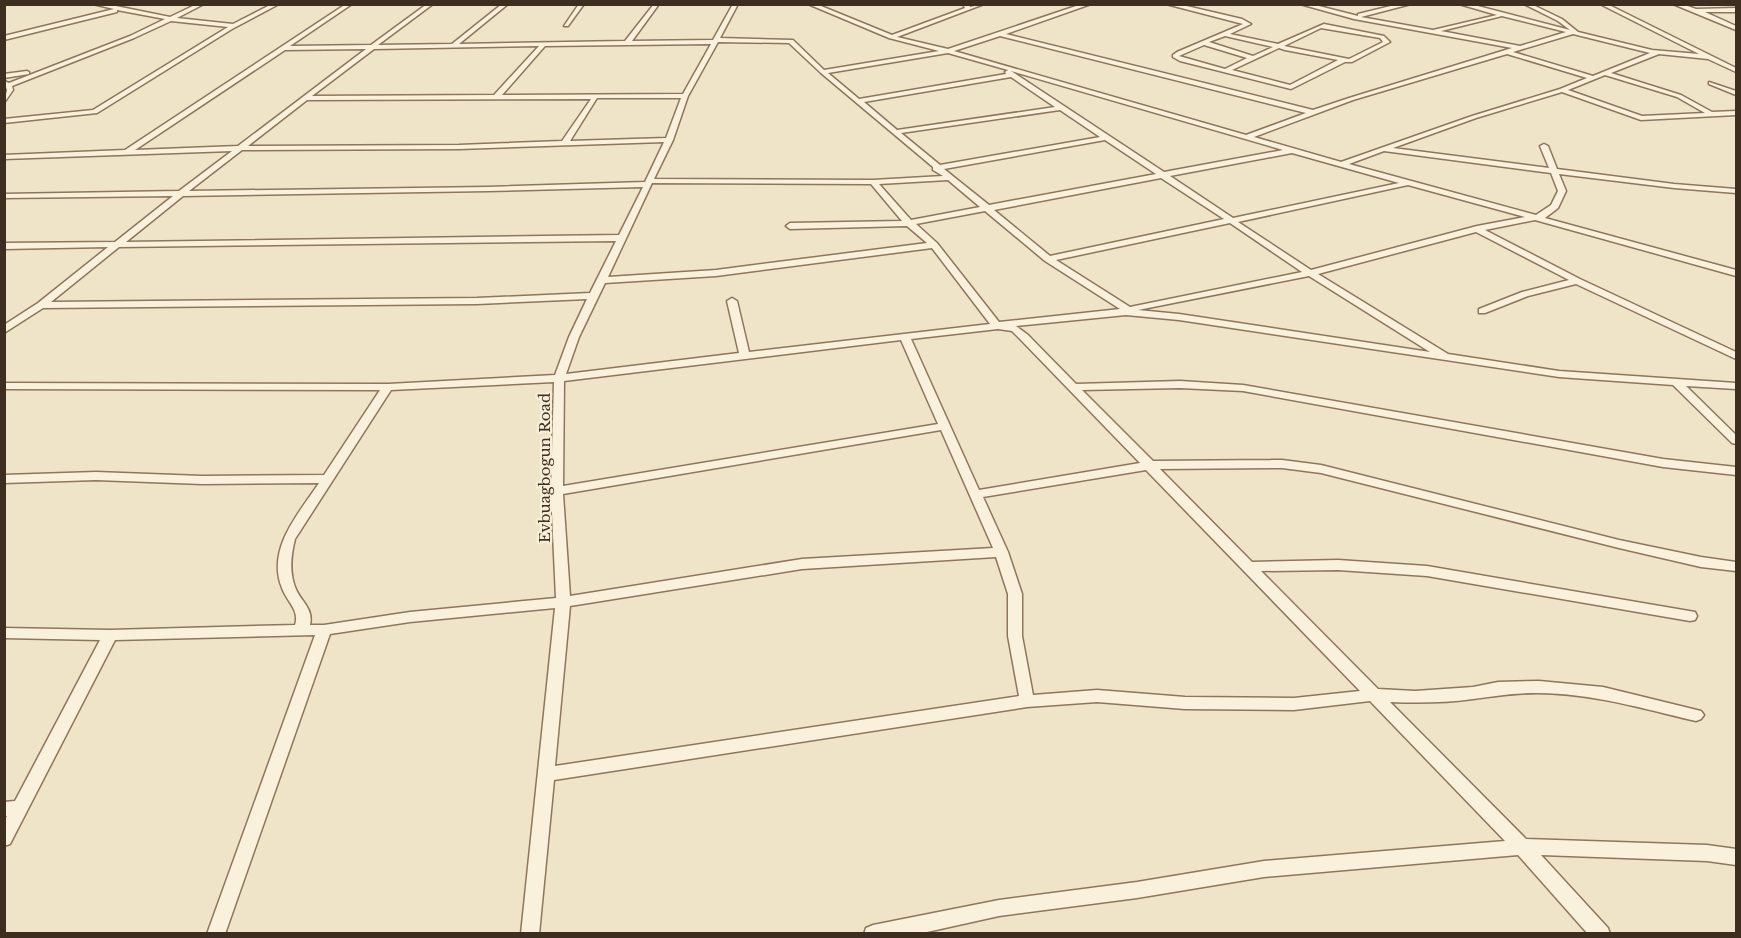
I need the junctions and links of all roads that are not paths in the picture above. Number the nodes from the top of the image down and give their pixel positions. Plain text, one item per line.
1 (95, 4) edge
2 (202, 4) edge
3 (277, 4) edge
4 (350, 4) edge
5 (431, 4) edge
6 (506, 4) edge
7 (582, 4) edge
8 (657, 4) edge
9 (736, 4) edge
10 (810, 4) edge
11 (982, 4) edge
12 (1089, 4) edge
13 (1168, 4) edge
14 (1302, 4) edge
15 (1409, 4) edge
16 (1461, 4) edge
17 (1526, 4) edge
18 (1602, 4) edge
19 (1675, 4) edge
20 (967, 7) edge
21 (119, 10) junction
22 (1737, 10) edge
23 (1696, 11) junction
24 (1503, 15) junction
25 (1354, 17) junction
26 (171, 19) junction
27 (566, 25) dead end
28 (234, 26) junction
29 (1737, 28) edge
30 (1576, 31) junction
31 (1431, 32) junction
32 (1001, 34) junction
33 (1224, 34) junction
34 (891, 37) junction
35 (4, 38) edge
36 (716, 41) junction
37 (628, 42) junction
38 (1205, 43) junction
39 (544, 44) junction
40 (454, 45) junction
41 (373, 46) junction
42 (1278, 46) junction
43 (284, 48) junction
44 (1520, 48) junction
45 (948, 51) junction
46 (1657, 52) junction
47 (1510, 53) junction
48 (1710, 57) junction
49 (1253, 58) junction
50 (1342, 61) junction
51 (49, 69) junction
52 (1737, 70) edge
53 (1225, 71) junction
54 (823, 72) junction
55 (1008, 72) junction
56 (1604, 73) junction
57 (4, 76) edge
58 (1246, 76) junction
59 (1592, 76) junction
60 (1711, 83) dead end
61 (7, 84) edge
62 (1562, 90) junction
63 (1289, 93) dead end
64 (1737, 93) edge
65 (686, 96) junction
66 (496, 97) junction
67 (595, 97) junction
68 (304, 98) junction
69 (4, 101) edge
70 (859, 101) junction
71 (1060, 108) junction
72 (1312, 112) junction
73 (1710, 112) junction
74 (1737, 113) edge
75 (4, 121) edge
76 (896, 132) junction
77 (1245, 136) junction
78 (1104, 138) junction
79 (669, 140) junction
80 (564, 144) junction
81 (1544, 146) dead end
82 (242, 148) junction
83 (1387, 150) junction
84 (1294, 151) junction
85 (127, 152) junction
86 (4, 157) edge
87 (1341, 164) junction
88 (936, 168) junction
89 (1552, 171) junction
90 (1164, 177) junction
91 (948, 178) junction
92 (873, 182) junction
93 (648, 183) junction
94 (1409, 183) junction
95 (1737, 191) edge
96 (179, 195) junction
97 (4, 196) edge
98 (984, 209) junction
99 (1540, 217) junction
100 (1233, 222) junction
101 (909, 223) junction
102 (790, 226) dead end
103 (1477, 229) junction
104 (623, 238) junction
105 (117, 244) junction
106 (934, 245) junction
107 (4, 246) edge
108 (1048, 259) junction
109 (1310, 273) junction
110 (1737, 273) edge
111 (602, 280) junction
112 (1577, 281) junction
113 (594, 296) junction
114 (732, 301) dead end
115 (41, 305) junction
116 (1127, 311) junction
117 (1482, 311) dead end
118 (996, 325) junction
119 (4, 330) edge
120 (905, 337) junction
121 (1737, 356) edge
122 (746, 357) junction
123 (1450, 359) junction
124 (559, 378) junction
125 (1677, 383) junction
126 (4, 386) edge
127 (1737, 386) edge
128 (388, 387) junction
129 (1074, 387) junction
130 (946, 426) junction
131 (1737, 441) edge
132 (1152, 465) junction
133 (1737, 471) edge
134 (4, 479) edge
135 (327, 479) junction
136 (556, 492) junction
137 (976, 494) junction
138 (1001, 552) junction
139 (1737, 566) edge
140 (1249, 567) junction
141 (563, 602) junction
142 (1690, 616) dead end
143 (301, 629) junction
144 (324, 630) junction
145 (4, 633) edge
146 (110, 635) junction
147 (1373, 695) junction
148 (1027, 701) junction
149 (1696, 715) dead end
150 (548, 774) junction
151 (13, 808) edge
152 (4, 839) edge
153 (1522, 847) junction
154 (1737, 857) edge
155 (216, 933) edge
156 (530, 933) edge
157 (873, 933) edge
158 (1601, 933) edge

1 - 21 street
2 - 26 street
3 - 28 street
4 - 43 street
5 - 41 street
6 - 40 street
7 - 27 street
8 - 37 street
9 - 36 street, Evbuagbogun Road
10 - 34 street
11 - 20 street
12 - 32 street
13 - 33 street
14 - 25 street
15 - 25 street
16 - 24 street
17 - 30 street
18 - 48 street
19 - 23 street
20 - 34 street
21 - 26 street
21 - 35 street
22 - 23 street
23 - 29 street
24 - 30 street
24 - 31 street
25 - 31 street
26 - 28 street
26 - 51 street
28 - 75 street
30 - 44 street
30 - 46 street
31 - 44 street
32 - 45 street
32 - 72 street
33 - 38 street
33 - 42 street
34 - 45 street
36 - 37 street
36 - 54 street
36 - 65 street, Evbuagbogun Road
37 - 39 street
38 - 49 street
38 - 53 street
39 - 40 street
39 - 66 street
40 - 41 street
41 - 43 street
41 - 68 street
42 - 49 street
42 - 50 street
42 - 50 street
43 - 85 street
44 - 47 street
45 - 54 street
45 - 55 street
46 - 48 street
46 - 56 street
47 - 59 street
47 - 72 street
48 - 52 street
49 - 53 street
50 - 58 street
51 - 57 street
51 - 61 street
53 - 58 street
54 - 70 street
55 - 70 street
55 - 71 street
55 - 77 street
56 - 59 street
56 - 73 street
58 - 63 street
59 - 62 street
60 - 64 street
61 - 69 street
62 - 73 street
62 - 83 street
65 - 67 street
65 - 79 street, Evbuagbogun Road
66 - 67 street
66 - 68 street
67 - 80 street
68 - 82 street
70 - 76 street
71 - 76 street
71 - 78 street
72 - 77 street
73 - 74 street
76 - 88 street
77 - 84 street
78 - 88 street
78 - 90 street
79 - 80 street
79 - 93 street, Evbuagbogun Road
80 - 82 street
81 - 89 street
82 - 85 street
82 - 96 street
83 - 87 street
83 - 89 street
84 - 87 street
84 - 90 street
85 - 86 street
87 - 94 street
88 - 91 street
89 - 95 street
89 - 99 street
90 - 98 street
90 - 100 street
91 - 92 street
91 - 98 street
92 - 93 street
92 - 101 street
93 - 96 street
93 - 104 street, Evbuagbogun Road
94 - 99 street
94 - 100 street
96 - 97 street
96 - 105 street
98 - 101 street
98 - 108 street
99 - 103 street
99 - 110 street
100 - 108 street
100 - 109 street
101 - 102 street
101 - 106 street
103 - 109 street
103 - 112 street
104 - 105 street
104 - 111 street, Evbuagbogun Road
105 - 107 street
105 - 115 street
106 - 111 street
106 - 118 street
108 - 116 street
109 - 116 street
109 - 123 street
111 - 113 street, Evbuagbogun Road
112 - 117 street
112 - 121 street
113 - 115 street
113 - 124 street, Evbuagbogun Road
114 - 122 street
115 - 119 street
116 - 118 street
116 - 123 street
118 - 120 street
118 - 129 street
120 - 122 street
120 - 130 street
122 - 124 street
123 - 125 street
124 - 128 street
124 - 136 street, Evbuagbogun Road
125 - 127 street
125 - 131 street
126 - 128 street
128 - 135 street
129 - 132 street
129 - 133 street
130 - 136 street
130 - 137 street
132 - 137 street
132 - 139 street
132 - 140 street
134 - 135 street
135 - 143 street
136 - 141 street, Evbuagbogun Road
137 - 138 street
138 - 141 street
138 - 148 street
140 - 142 street
140 - 147 street
141 - 144 street
141 - 150 street, Evbuagbogun Road
143 - 144 street
143 - 146 street
144 - 155 street
145 - 146 street
146 - 151 street
147 - 148 street
147 - 149 street
147 - 153 street
148 - 150 street
150 - 156 street, Evbuagbogun Road
151 - 152 street
153 - 154 street
153 - 157 street
153 - 158 street

